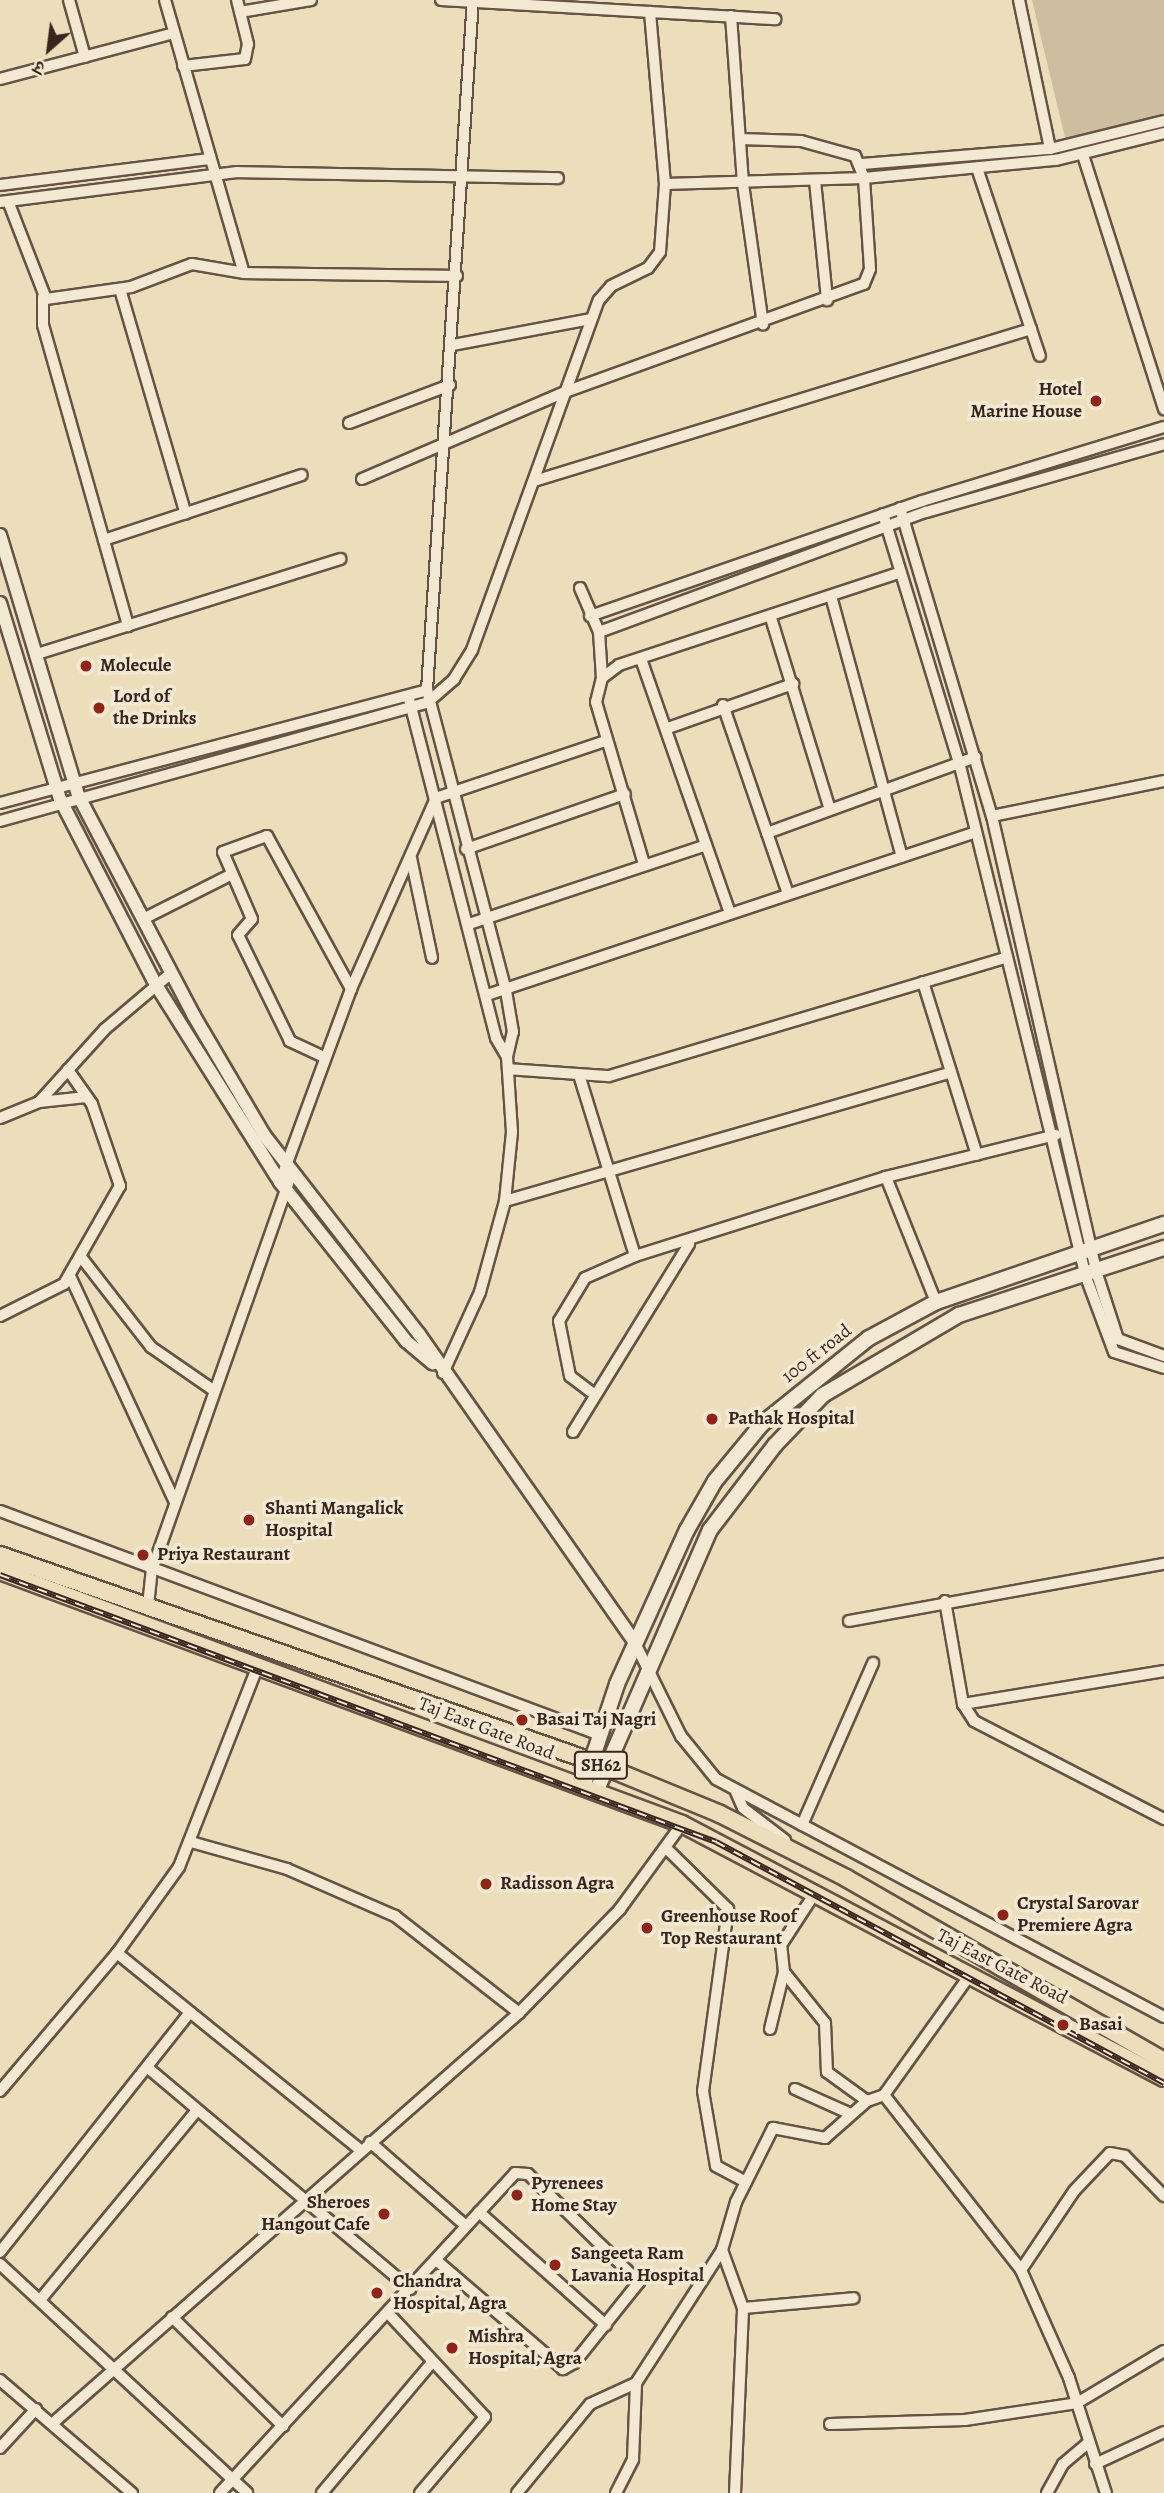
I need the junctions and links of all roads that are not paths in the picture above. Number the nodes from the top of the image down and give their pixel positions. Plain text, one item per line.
1 (69, 0) edge
2 (165, 0) edge
3 (311, 0) edge
4 (441, 0) edge
5 (663, 0) edge
6 (1019, 0) edge
7 (281, 1) edge
8 (473, 2) edge
9 (592, 5) edge
10 (239, 6) edge
11 (650, 12) junction
12 (666, 13) junction
13 (731, 16) junction
14 (775, 19) dead end
15 (174, 33) junction
16 (85, 57) junction
17 (183, 66) junction
18 (0, 79) edge
19 (1164, 121) edge
20 (1164, 133) edge
21 (740, 139) junction
22 (1050, 149) junction
23 (1083, 155) junction
24 (208, 159) junction
25 (862, 164) junction
26 (977, 168) junction
27 (461, 174) junction
28 (212, 175) junction
29 (558, 178) dead end
30 (864, 178) junction
31 (816, 181) junction
32 (665, 184) junction
33 (743, 184) junction
34 (0, 185) edge
35 (4, 201) edge
36 (244, 273) junction
37 (457, 276) junction
38 (120, 289) junction
39 (43, 297) junction
40 (828, 300) junction
41 (591, 319) junction
42 (763, 325) junction
43 (1031, 329) junction
44 (453, 345) junction
45 (1040, 356) dead end
46 (450, 386) junction
47 (565, 392) junction
48 (1164, 410) edge
49 (349, 423) dead end
50 (1164, 427) edge
51 (447, 441) junction
52 (1164, 444) edge
53 (302, 475) dead end
54 (362, 479) dead end
55 (534, 481) junction
56 (900, 508) junction
57 (186, 514) junction
58 (883, 514) junction
59 (905, 519) junction
60 (884, 526) junction
61 (0, 535) edge
62 (104, 540) junction
63 (341, 559) dead end
64 (898, 573) junction
65 (580, 588) dead end
66 (831, 596) junction
67 (22, 607) junction
68 (1, 610) edge
69 (590, 616) junction
70 (771, 618) junction
71 (128, 626) junction
72 (599, 632) junction
73 (37, 654) junction
74 (640, 659) junction
75 (602, 678) junction
76 (793, 684) junction
77 (427, 690) junction
78 (408, 693) junction
79 (428, 702) junction
80 (723, 705) junction
81 (411, 706) junction
82 (668, 728) junction
83 (605, 741) junction
84 (976, 757) junction
85 (958, 762) junction
86 (1164, 781) edge
87 (55, 785) junction
88 (76, 788) junction
89 (879, 788) junction
90 (449, 789) junction
91 (625, 794) junction
92 (436, 797) junction
93 (61, 799) junction
94 (0, 803) edge
95 (829, 806) junction
96 (992, 816) junction
97 (0, 821) edge
98 (976, 832) junction
99 (767, 833) junction
100 (704, 846) junction
101 (466, 849) junction
102 (902, 857) junction
103 (411, 858) junction
104 (644, 864) junction
105 (230, 875) junction
106 (788, 894) junction
107 (730, 913) junction
108 (149, 916) dead end
109 (488, 921) junction
110 (469, 924) junction
111 (1007, 957) junction
112 (432, 958) dead end
113 (170, 974) junction
114 (923, 982) junction
115 (156, 985) junction
116 (351, 989) junction
117 (506, 991) junction
118 (487, 995) junction
119 (507, 1057) junction
120 (324, 1058) junction
121 (508, 1069) junction
122 (68, 1070) junction
123 (951, 1072) junction
124 (580, 1078) junction
125 (87, 1097) junction
126 (39, 1102) junction
127 (0, 1118) edge
128 (1062, 1133) junction
129 (1049, 1137) junction
130 (977, 1155) junction
131 (289, 1169) junction
132 (605, 1172) junction
133 (886, 1177) junction
134 (284, 1186) junction
135 (505, 1202) junction
136 (1164, 1224) edge
137 (689, 1244) junction
138 (1164, 1248) edge
139 (1087, 1254) junction
140 (81, 1256) junction
141 (635, 1256) junction
142 (70, 1276) junction
143 (1092, 1276) junction
144 (936, 1302) junction
145 (0, 1316) edge
146 (1164, 1356) edge
147 (1164, 1368) edge
148 (443, 1373) junction
149 (213, 1390) junction
150 (595, 1395) junction
151 (573, 1432) dead end
152 (175, 1502) junction
153 (0, 1511) edge
154 (0, 1555) edge
155 (1164, 1564) edge
156 (152, 1570) junction
157 (0, 1571) edge
158 (945, 1601) junction
159 (148, 1606) junction
160 (849, 1622) dead end
161 (635, 1643) junction
162 (873, 1663) dead end
163 (257, 1668) junction
164 (1164, 1671) edge
165 (649, 1674) junction
166 (963, 1704) junction
167 (600, 1735) junction
168 (592, 1761) junction
169 (608, 1767) junction
170 (589, 1790) junction
171 (736, 1792) junction
172 (1164, 1819) edge
173 (682, 1825) junction
174 (802, 1825) junction
175 (191, 1842) junction
176 (667, 1849) junction
177 (846, 1878) junction
178 (815, 1893) junction
179 (117, 1953) junction
180 (784, 1972) junction
181 (970, 1975) junction
182 (190, 2012) junction
183 (519, 2013) junction
184 (1164, 2017) edge
185 (770, 2029) dead end
186 (1164, 2061) edge
187 (148, 2068) junction
188 (1164, 2078) edge
189 (795, 2090) dead end
190 (0, 2091) edge
191 (884, 2095) junction
192 (867, 2101) junction
193 (197, 2110) junction
194 (851, 2114) junction
195 (370, 2142) junction
196 (360, 2150) junction
197 (746, 2182) junction
198 (1164, 2196) edge
199 (306, 2198) junction
200 (480, 2212) junction
201 (466, 2226) junction
202 (722, 2250) junction
203 (0, 2252) edge
204 (436, 2260) junction
205 (0, 2264) edge
206 (1021, 2270) junction
207 (410, 2289) junction
208 (854, 2298) dead end
209 (40, 2300) junction
210 (743, 2308) junction
211 (388, 2313) junction
212 (172, 2317) junction
213 (606, 2325) junction
214 (1164, 2351) edge
215 (433, 2361) junction
216 (117, 2366) junction
217 (0, 2380) edge
218 (636, 2383) junction
219 (1077, 2403) junction
220 (36, 2409) junction
221 (53, 2423) junction
222 (830, 2424) dead end
223 (283, 2426) junction
224 (1164, 2432) edge
225 (1088, 2443) junction
226 (0, 2448) edge
227 (1095, 2464) junction
228 (233, 2480) junction
229 (132, 2493) edge
230 (220, 2493) edge
231 (247, 2493) edge
232 (321, 2493) edge
233 (420, 2493) edge
234 (517, 2493) edge
235 (616, 2493) edge
236 (735, 2493) edge
237 (1047, 2493) edge
238 (1106, 2493) edge

1 - 16 street
2 - 15 street
3 - 7 street
4 - 8 street
5 - 12 street
6 - 22 street
7 - 10 street
8 - 9 street
8 - 27 street
9 - 11 street
10 - 17 street
11 - 12 street
11 - 32 street
12 - 13 street
13 - 14 street
13 - 21 street
15 - 16 street
15 - 17 street
16 - 18 street
17 - 24 street
19 - 22 street
20 - 23 street
21 - 25 street
21 - 33 street
22 - 25 street
23 - 26 street
23 - 48 street
24 - 28 street
24 - 34 street
25 - 30 street
26 - 30 street
26 - 43 street
27 - 28 street
27 - 29 street
27 - 37 street
28 - 35 street
28 - 36 street
30 - 31 street
30 - 40 street
31 - 33 street
31 - 40 street
32 - 33 street
32 - 41 street
33 - 42 street
35 - 39 street
36 - 37 street
36 - 38 street
37 - 44 street
38 - 39 street
38 - 57 street
39 - 62 street
40 - 42 street
41 - 44 street
41 - 47 street
42 - 47 street
43 - 45 street
43 - 55 street
44 - 46 street
46 - 49 street
46 - 51 street
47 - 51 street
47 - 55 street
50 - 56 street
51 - 54 street
51 - 77 street
52 - 59 street
53 - 57 street
55 - 79 street
56 - 58 street
56 - 59 street
57 - 62 street
58 - 60 street
58 - 69 street
59 - 60 street
59 - 84 street
60 - 64 street
60 - 72 street
61 - 67 street
62 - 71 street
63 - 71 street
64 - 66 street
64 - 85 street
65 - 69 street
66 - 70 street
66 - 89 street
67 - 68 street
67 - 73 street
68 - 87 street
69 - 72 street
70 - 74 street
70 - 76 street
71 - 73 street
72 - 75 street
73 - 88 street
74 - 75 street
74 - 82 street
75 - 83 street
76 - 80 street
76 - 95 street
77 - 78 street
77 - 79 street
78 - 81 street
78 - 88 street
79 - 81 street
79 - 90 street
80 - 82 street
80 - 99 street
81 - 88 street
81 - 92 street
82 - 100 street
83 - 90 street
83 - 91 street
84 - 85 street
84 - 96 street
85 - 89 street
85 - 98 street
86 - 96 street
87 - 88 street
87 - 93 street
87 - 94 street
88 - 93 street
88 - 113 street
89 - 95 street
89 - 102 street
90 - 92 street
90 - 101 street
91 - 101 street
91 - 104 street
92 - 103 street
92 - 110 street
93 - 97 street
93 - 115 street
95 - 99 street
96 - 128 street
98 - 102 street
98 - 111 street
99 - 106 street
100 - 104 street
100 - 107 street
101 - 109 street
102 - 106 street
103 - 112 street
103 - 116 street
104 - 109 street
105 - 108 street
105 - 116 street
105 - 120 street
106 - 107 street
107 - 117 street
109 - 110 street
109 - 117 street
110 - 118 street
111 - 114 street
111 - 129 street
113 - 115 street
113 - 131 street
114 - 123 street
114 - 124 street
115 - 122 street
115 - 134 street
116 - 120 street
117 - 118 street
117 - 119 street
118 - 119 street
119 - 121 street
120 - 131 street
121 - 124 street
121 - 135 street
122 - 125 street
122 - 126 street
123 - 130 street
123 - 132 street
124 - 132 street
125 - 126 street
125 - 140 street
126 - 127 street
128 - 129 street
128 - 139 street
129 - 130 street
129 - 139 street
130 - 133 street
131 - 134 street
131 - 148 street
132 - 135 street
132 - 141 street
133 - 137 street
133 - 144 street
134 - 148 street
134 - 149 street
135 - 148 street
136 - 139 main road, 100 ft road
137 - 141 street
137 - 150 street
138 - 143 main road, 100 ft road
139 - 143 street
139 - 144 main road, 100 ft road
140 - 142 street
140 - 149 street
141 - 150 street
142 - 145 street
142 - 152 street
143 - 146 street
143 - 147 street
143 - 165 main road, 100 ft road
144 - 161 main road, 100 ft road
148 - 161 street
149 - 152 street
150 - 151 street
152 - 156 street
153 - 156 street
154 - 159 main road, SH62
155 - 158 street
156 - 159 street
156 - 167 street
157 - 163 main road, Taj East Gate Road / SH62
158 - 160 street
158 - 166 street
159 - 168 main road, SH62
161 - 165 street
161 - 167 main road, 100 ft road
162 - 174 street
163 - 170 main road, Taj East Gate Road / SH62
163 - 175 street
164 - 166 street
165 - 169 main road, 100 ft road
165 - 171 street
166 - 172 street
167 - 168 main road, 100 ft road
168 - 169 main road, SH62
168 - 170 main road, 100 ft road
169 - 170 main road, 100 ft road
169 - 177 main road, SH62
170 - 173 main road, Taj East Gate Road / SH62
171 - 174 street
171 - 177 street
173 - 176 street
173 - 178 main road, Taj East Gate Road / SH62
174 - 184 street
175 - 179 street
175 - 183 street
176 - 183 street
176 - 197 street
177 - 186 main road, SH62
178 - 180 street
178 - 181 main road, Taj East Gate Road / SH62
179 - 182 street
179 - 190 street
180 - 185 street
180 - 192 street
181 - 188 main road, Taj East Gate Road / SH62
181 - 191 street
182 - 187 street
182 - 196 street
183 - 195 street
187 - 193 street
187 - 203 street
189 - 194 street
191 - 192 street
191 - 206 street
192 - 194 street
193 - 199 street
193 - 209 street
194 - 197 street
195 - 196 street
195 - 201 street
196 - 199 street
197 - 202 street
198 - 206 street
199 - 207 street
199 - 212 street
200 - 201 street
200 - 213 street
200 - 213 street
201 - 204 street
202 - 210 street
202 - 218 street
204 - 207 street
204 - 213 street
205 - 209 street
206 - 219 street
207 - 211 street
208 - 210 street
209 - 216 street
210 - 236 street
211 - 215 street
211 - 223 street
212 - 216 street
212 - 223 street
214 - 219 street
215 - 232 street
215 - 233 street
216 - 221 street
216 - 228 street
217 - 220 street
218 - 234 street
218 - 235 street
219 - 222 street
219 - 225 street
220 - 221 street
220 - 226 street
221 - 229 street
223 - 228 street
224 - 227 street
225 - 227 street
225 - 237 street
227 - 238 street
228 - 230 street
228 - 231 street

